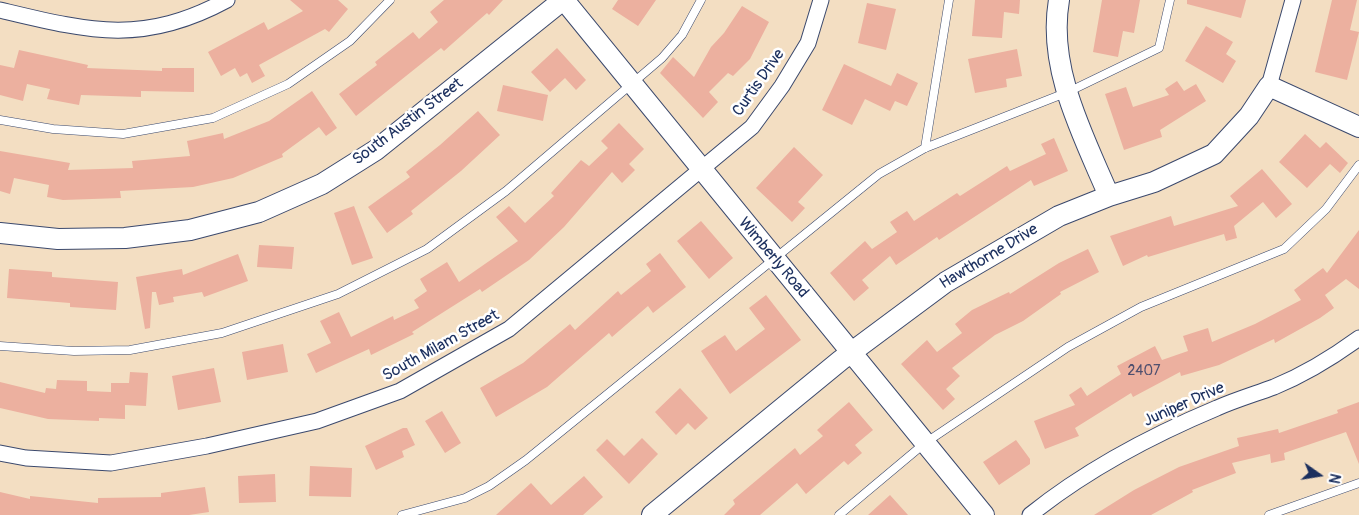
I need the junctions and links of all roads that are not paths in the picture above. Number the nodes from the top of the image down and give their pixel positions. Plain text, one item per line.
1 (227, 0) edge
2 (390, 0) edge
3 (564, 0) edge
4 (701, 0) edge
5 (821, 0) edge
6 (949, 0) edge
7 (1059, 0) edge
8 (1170, 0) edge
9 (1292, 0) edge
10 (0, 10) edge
11 (631, 83) junction
12 (1269, 86) junction
13 (1068, 92) junction
14 (0, 120) edge
15 (1359, 127) edge
16 (925, 148) junction
17 (1359, 165) edge
18 (702, 170) junction
19 (1109, 196) junction
20 (0, 233) edge
21 (774, 260) junction
22 (1359, 338) edge
23 (0, 346) edge
24 (851, 352) junction
25 (925, 443) junction
26 (0, 453) edge
27 (1359, 483) edge
28 (402, 515) edge
29 (652, 515) edge
30 (838, 515) edge
31 (984, 515) edge
32 (1030, 515) edge
33 (1268, 515) edge

1 - 10 street
2 - 14 lane
3 - 11 main road, Wimberly Road
3 - 20 main road, South Austin Street
4 - 11 lane
5 - 18 street, Curtis Drive
6 - 16 lane
7 - 13 main road
8 - 13 lane
9 - 12 street, Hawthorne Drive
11 - 18 main road, Wimberly Road
11 - 23 lane
12 - 15 main road
12 - 19 main road, Hawthorne Drive
13 - 16 lane
13 - 19 main road
16 - 21 lane
17 - 25 lane
18 - 21 main road, Wimberly Road
18 - 26 street, South Milam Street
19 - 24 main road, Hawthorne Drive
21 - 24 main road, Wimberly Road
21 - 28 lane
22 - 32 street, Juniper Drive
24 - 25 main road, Wimberly Road
24 - 29 main road, Hawthorne Drive
25 - 30 lane
25 - 31 main road, Wimberly Road
27 - 33 lane

